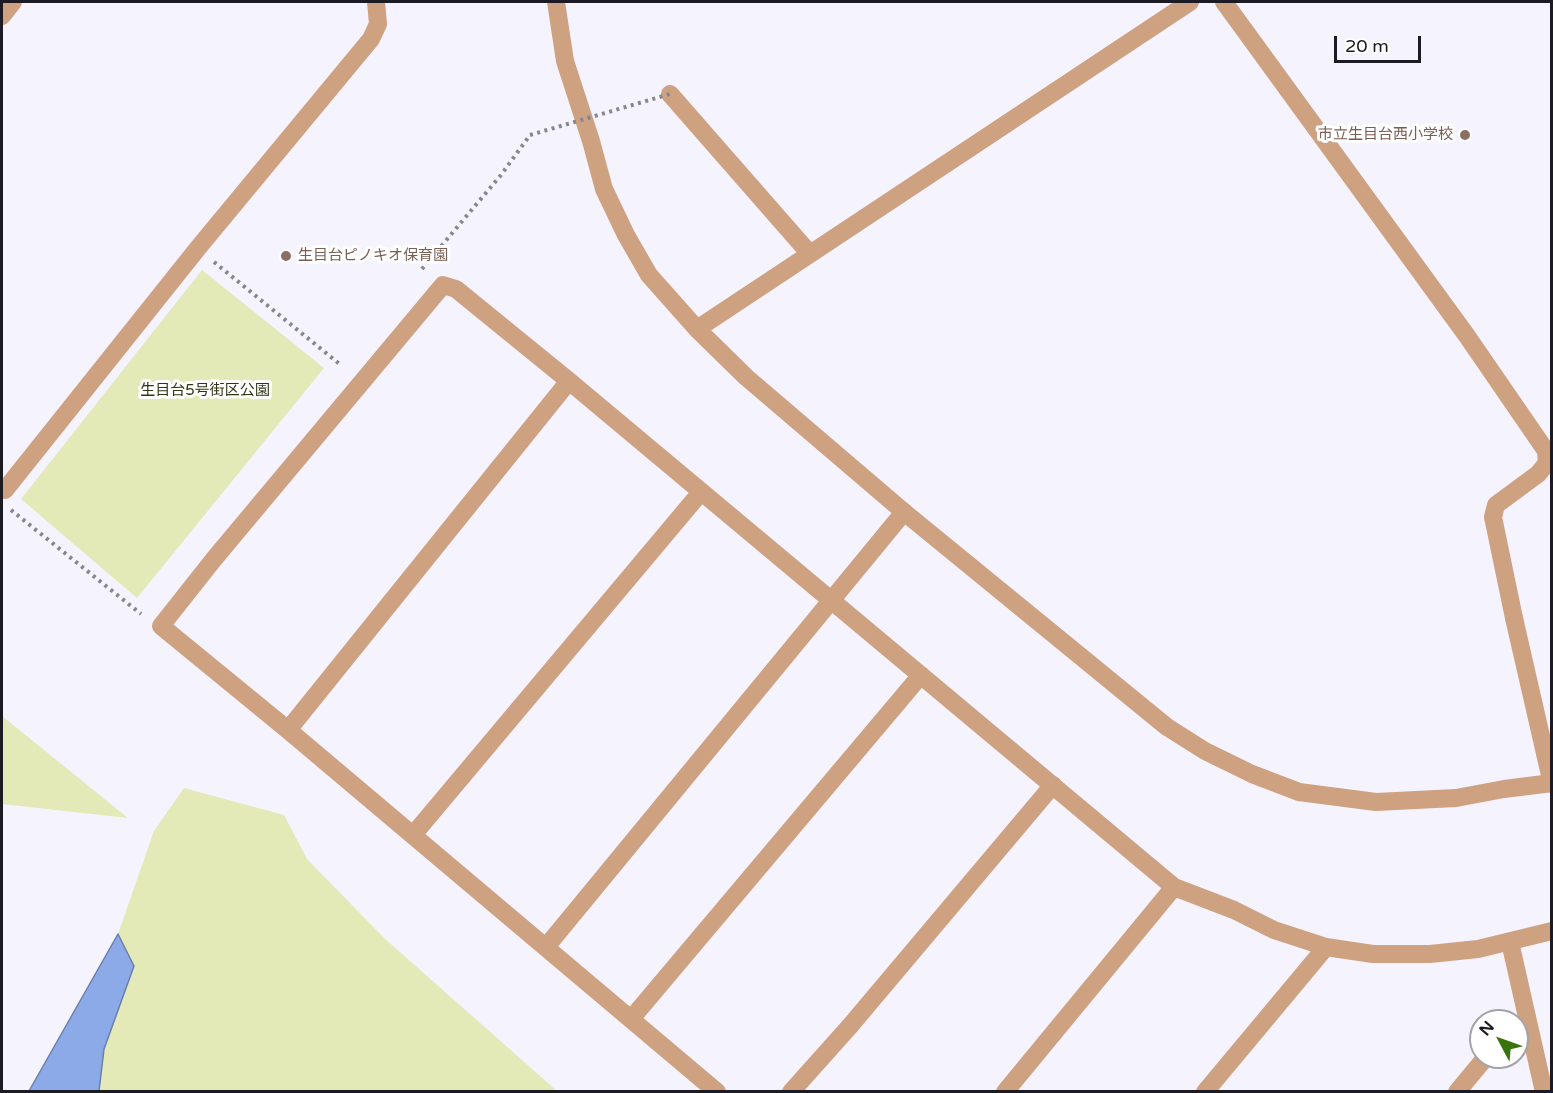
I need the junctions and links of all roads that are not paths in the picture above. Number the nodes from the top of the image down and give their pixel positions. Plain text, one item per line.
1 (376, 2) edge
2 (556, 2) edge
3 (1190, 2) edge
4 (1224, 2) edge
5 (670, 94) road end
6 (810, 254) junction
7 (697, 329) junction
8 (569, 381) junction
9 (3, 488) edge
10 (701, 492) junction
11 (904, 512) junction
12 (831, 600) junction
13 (921, 675) junction
14 (288, 730) junction
15 (1551, 784) edge
16 (1053, 785) junction
17 (413, 836) junction
18 (1174, 886) junction
19 (1551, 931) edge
20 (1510, 942) junction
21 (1326, 946) junction
22 (546, 947) junction
23 (1520, 1009) edge
24 (631, 1018) junction
25 (1529, 1042) edge
26 (1476, 1069) edge
27 (717, 1092) edge
28 (791, 1092) edge
29 (1005, 1092) edge
30 (1205, 1092) edge
31 (1457, 1092) edge
32 (1544, 1092) edge

1 - 9 street
2 - 7 street
3 - 6 street
4 - 15 street, bridge
5 - 6 street
6 - 7 street
7 - 11 street
8 - 10 street
8 - 14 street
8 - 14 street
10 - 12 street
10 - 17 street
11 - 12 street
11 - 15 street
12 - 13 street
12 - 22 street
13 - 16 street
13 - 24 street
14 - 17 street
16 - 18 street
16 - 28 street
17 - 22 street
18 - 21 street
18 - 29 street
19 - 20 street
20 - 21 street
20 - 23 street
21 - 30 street
22 - 24 street
24 - 27 street
25 - 32 street
26 - 31 street

